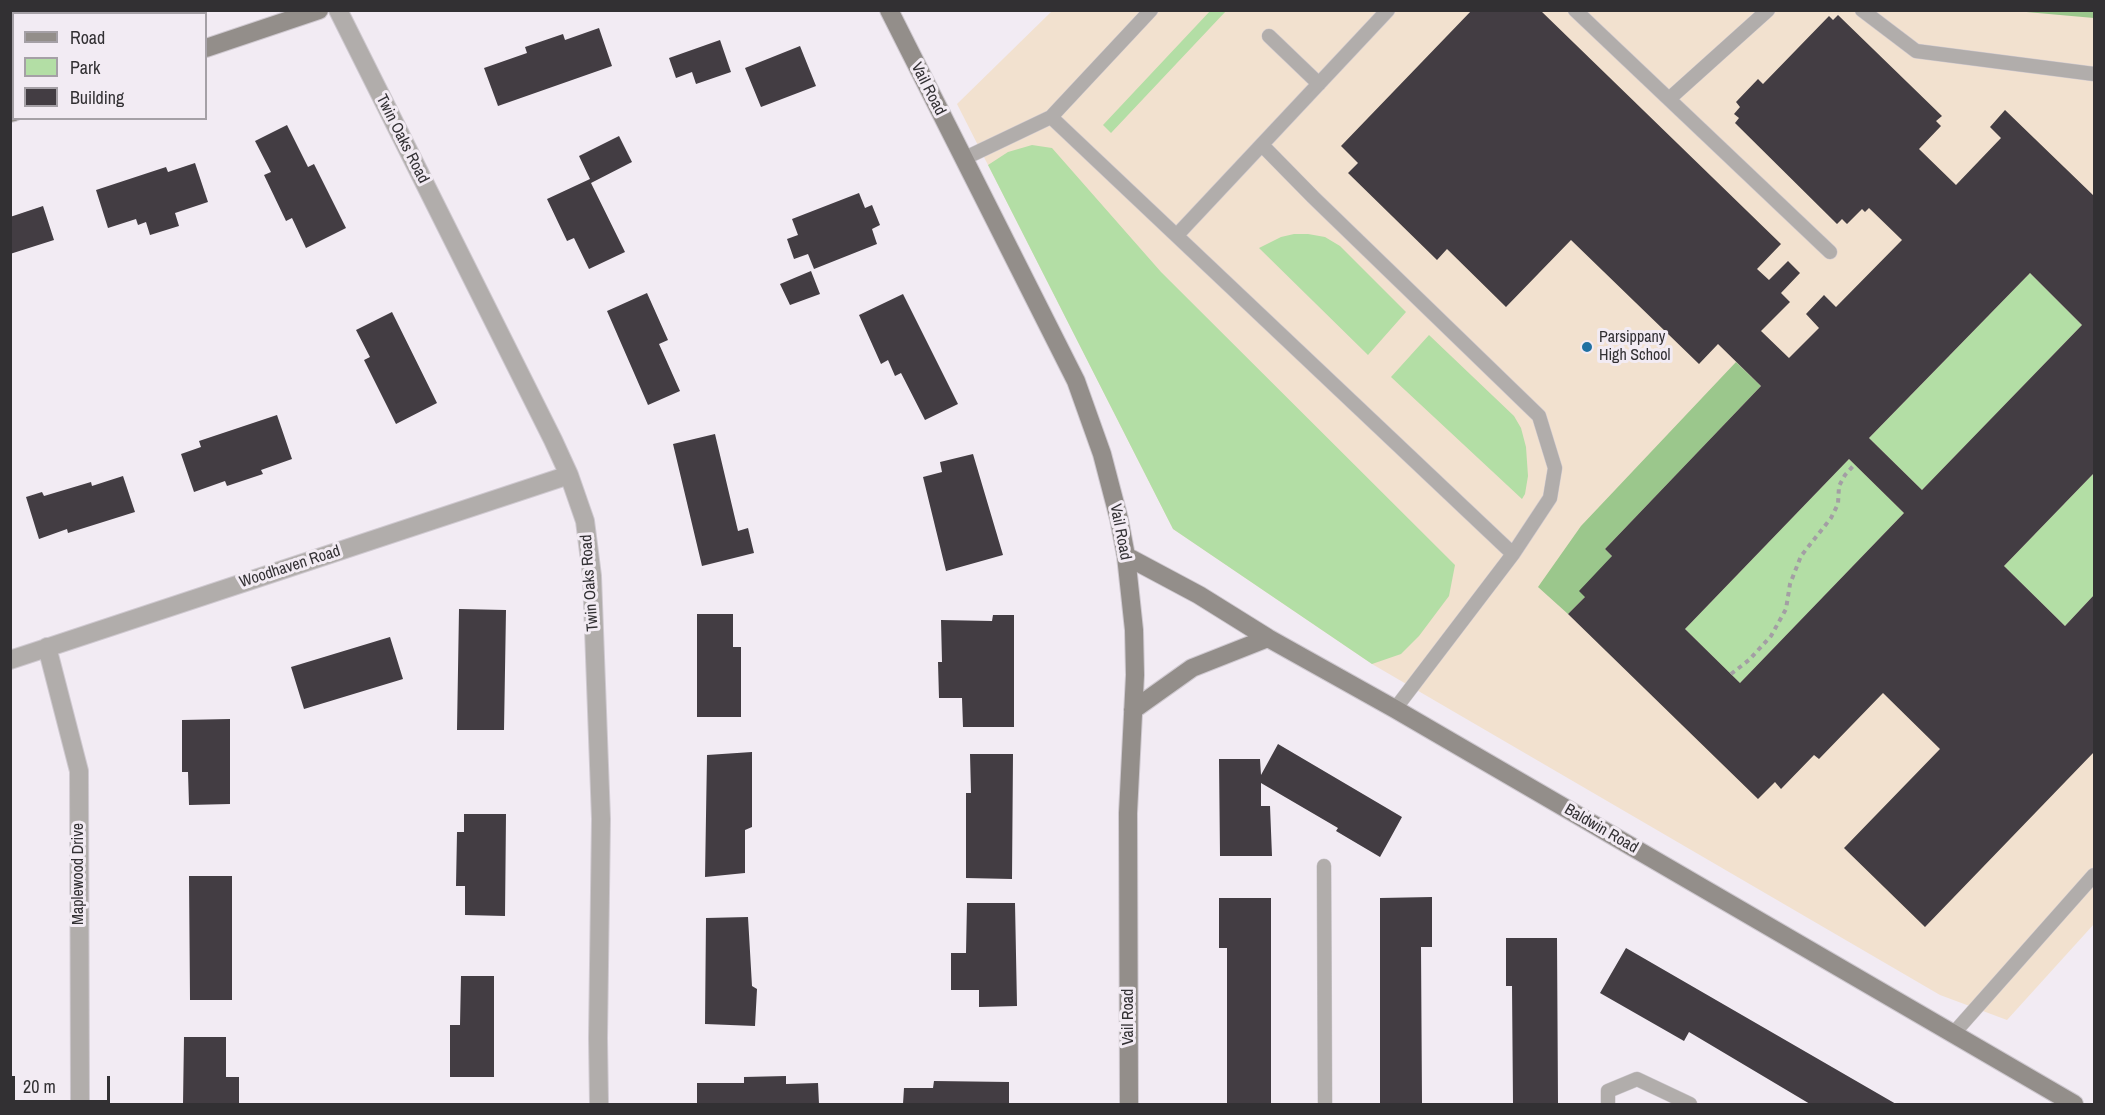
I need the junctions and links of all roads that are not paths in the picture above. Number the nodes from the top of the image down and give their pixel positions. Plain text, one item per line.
1 (319, 10) edge
2 (338, 10) edge
3 (889, 10) edge
4 (1151, 10) edge
5 (1388, 10) edge
6 (1575, 10) edge
7 (1768, 10) edge
8 (1862, 10) edge
9 (1269, 36) dead end
10 (207, 48) edge
11 (2094, 74) edge
12 (1319, 84) junction
13 (1669, 99) junction
14 (1051, 117) junction
15 (1262, 145) junction
16 (963, 159) junction
17 (1176, 235) junction
18 (1830, 252) dead end
19 (569, 475) junction
20 (1513, 554) junction
21 (1126, 556) junction
22 (1268, 638) junction
23 (47, 648) junction
24 (10, 660) edge
25 (1395, 709) junction
26 (1133, 710) junction
27 (1324, 866) dead end
28 (2094, 875) edge
29 (1953, 1034) junction
30 (80, 1104) edge
31 (599, 1104) edge
32 (1129, 1104) edge
33 (1325, 1104) edge
34 (1608, 1104) edge
35 (1690, 1104) edge
36 (2072, 1104) edge

1 - 10 street
2 - 19 street, Twin Oaks Road
3 - 16 street, Vail Road
4 - 14 lane
5 - 12 lane
6 - 13 lane
7 - 13 lane
8 - 11 lane
9 - 12 lane
12 - 15 lane
13 - 18 lane
14 - 16 lane
14 - 17 lane
15 - 17 lane
15 - 20 lane
16 - 21 street, Vail Road
17 - 20 lane
19 - 23 street, Woodhaven Road
19 - 31 street, Twin Oaks Road
20 - 25 lane
21 - 22 street, Baldwin Road
21 - 26 street, Vail Road
22 - 25 street, Baldwin Road
22 - 26 street
23 - 24 street, Woodhaven Road
23 - 30 street, Maplewood Drive
25 - 29 street, Baldwin Road
26 - 32 street, Vail Road
27 - 33 lane
28 - 29 lane
29 - 36 street, Baldwin Road
34 - 35 lane

